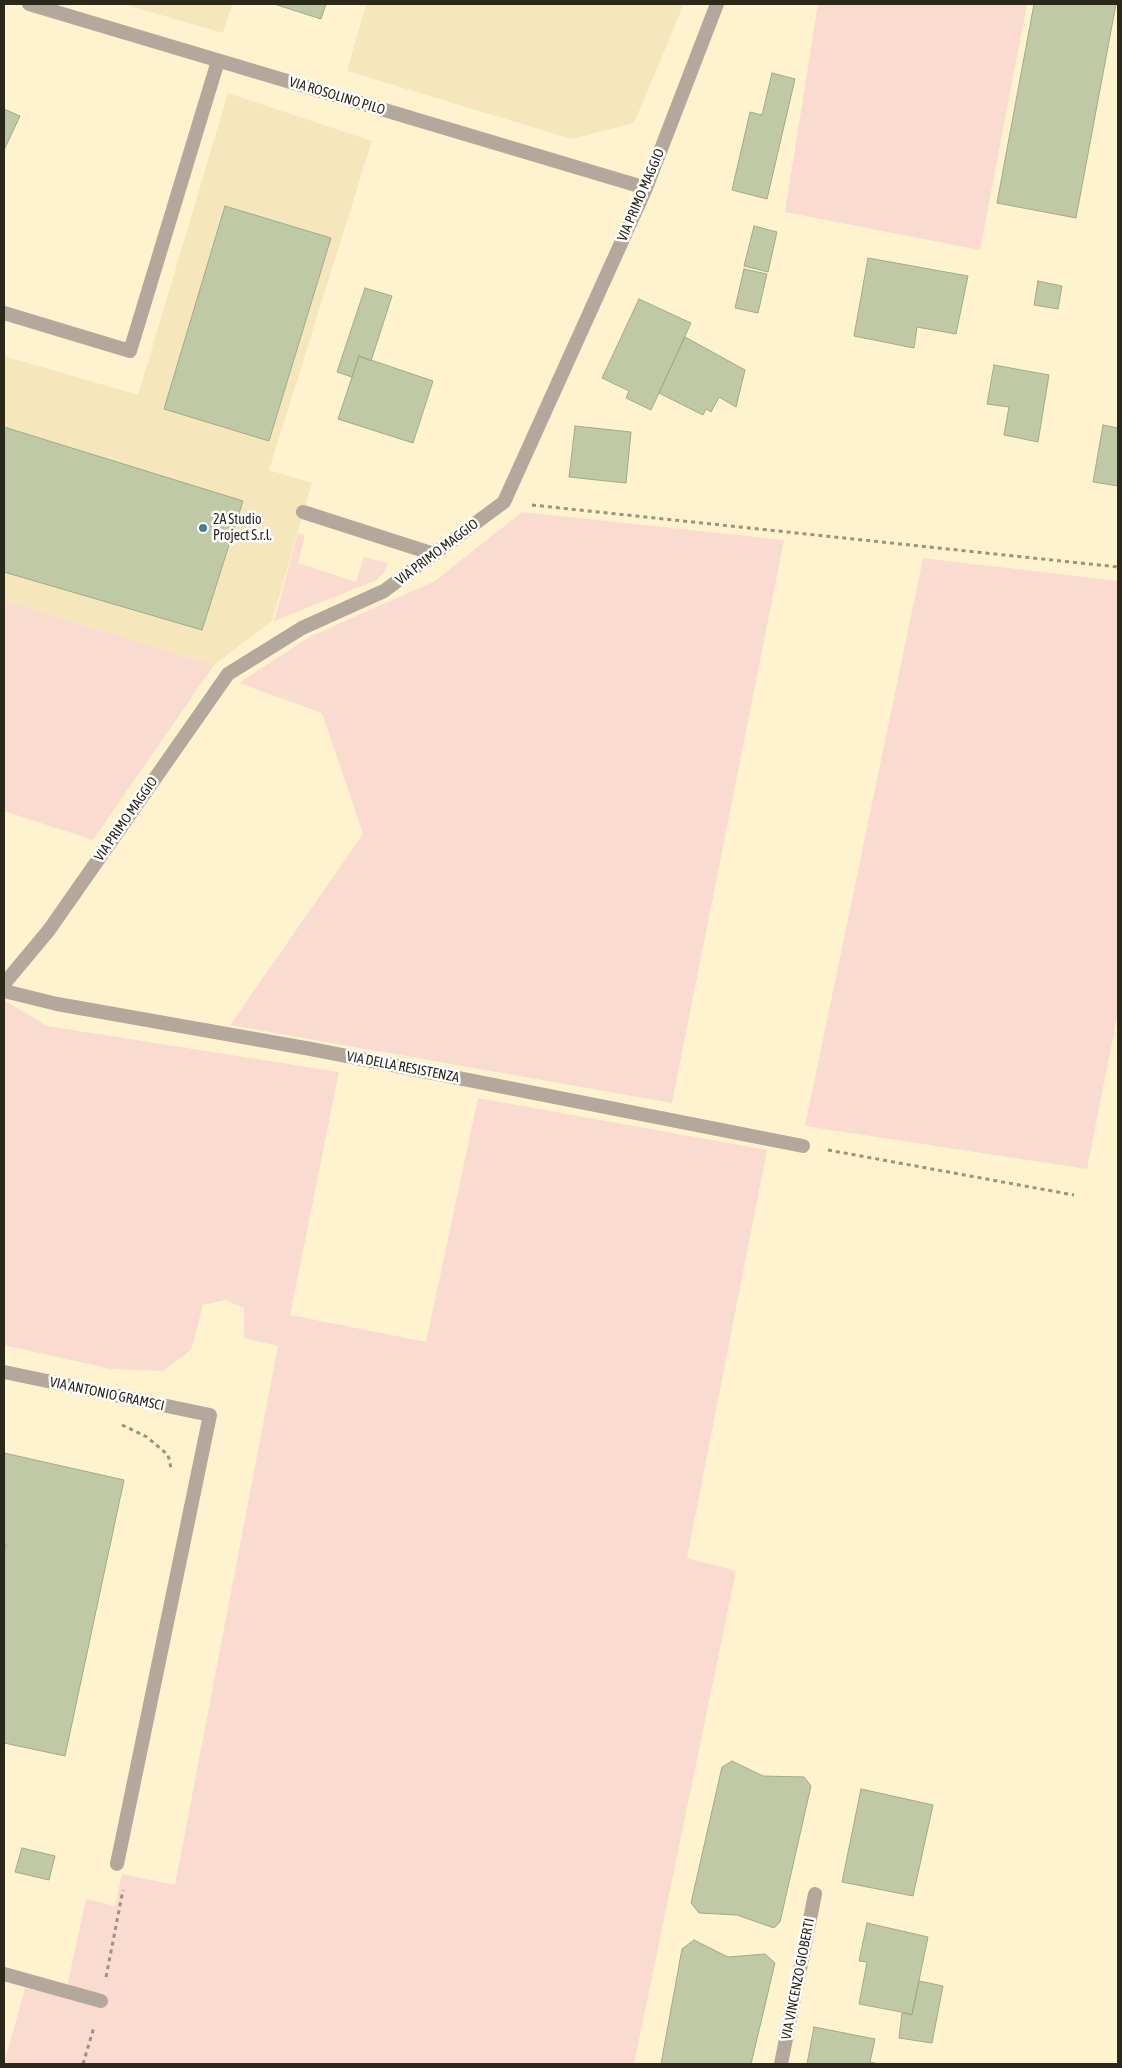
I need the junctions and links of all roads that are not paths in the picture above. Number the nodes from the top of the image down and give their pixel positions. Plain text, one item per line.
1 (29, 4) edge
2 (717, 4) edge
3 (218, 61) junction
4 (646, 188) junction
5 (4, 314) edge
6 (303, 512) dead end
7 (434, 554) junction
8 (4, 984) edge
9 (4, 991) edge
10 (802, 1146) road end
11 (4, 1372) edge
12 (116, 1864) road end
13 (815, 1894) dead end
14 (4, 1974) edge
15 (101, 2001) road end
16 (781, 2064) edge

1 - 3 street, VIA ROSOLINO PILO
2 - 4 street, VIA PRIMO MAGGIO
3 - 4 street, VIA ROSOLINO PILO
3 - 5 street
4 - 7 street, VIA PRIMO MAGGIO
6 - 7 street
7 - 8 street, VIA PRIMO MAGGIO
9 - 10 street, VIA DELLA RESISTENZA
11 - 12 street, VIA ANTONIO GRAMSCI
13 - 16 street, VIA VINCENZO GIOBERTI
14 - 15 street

